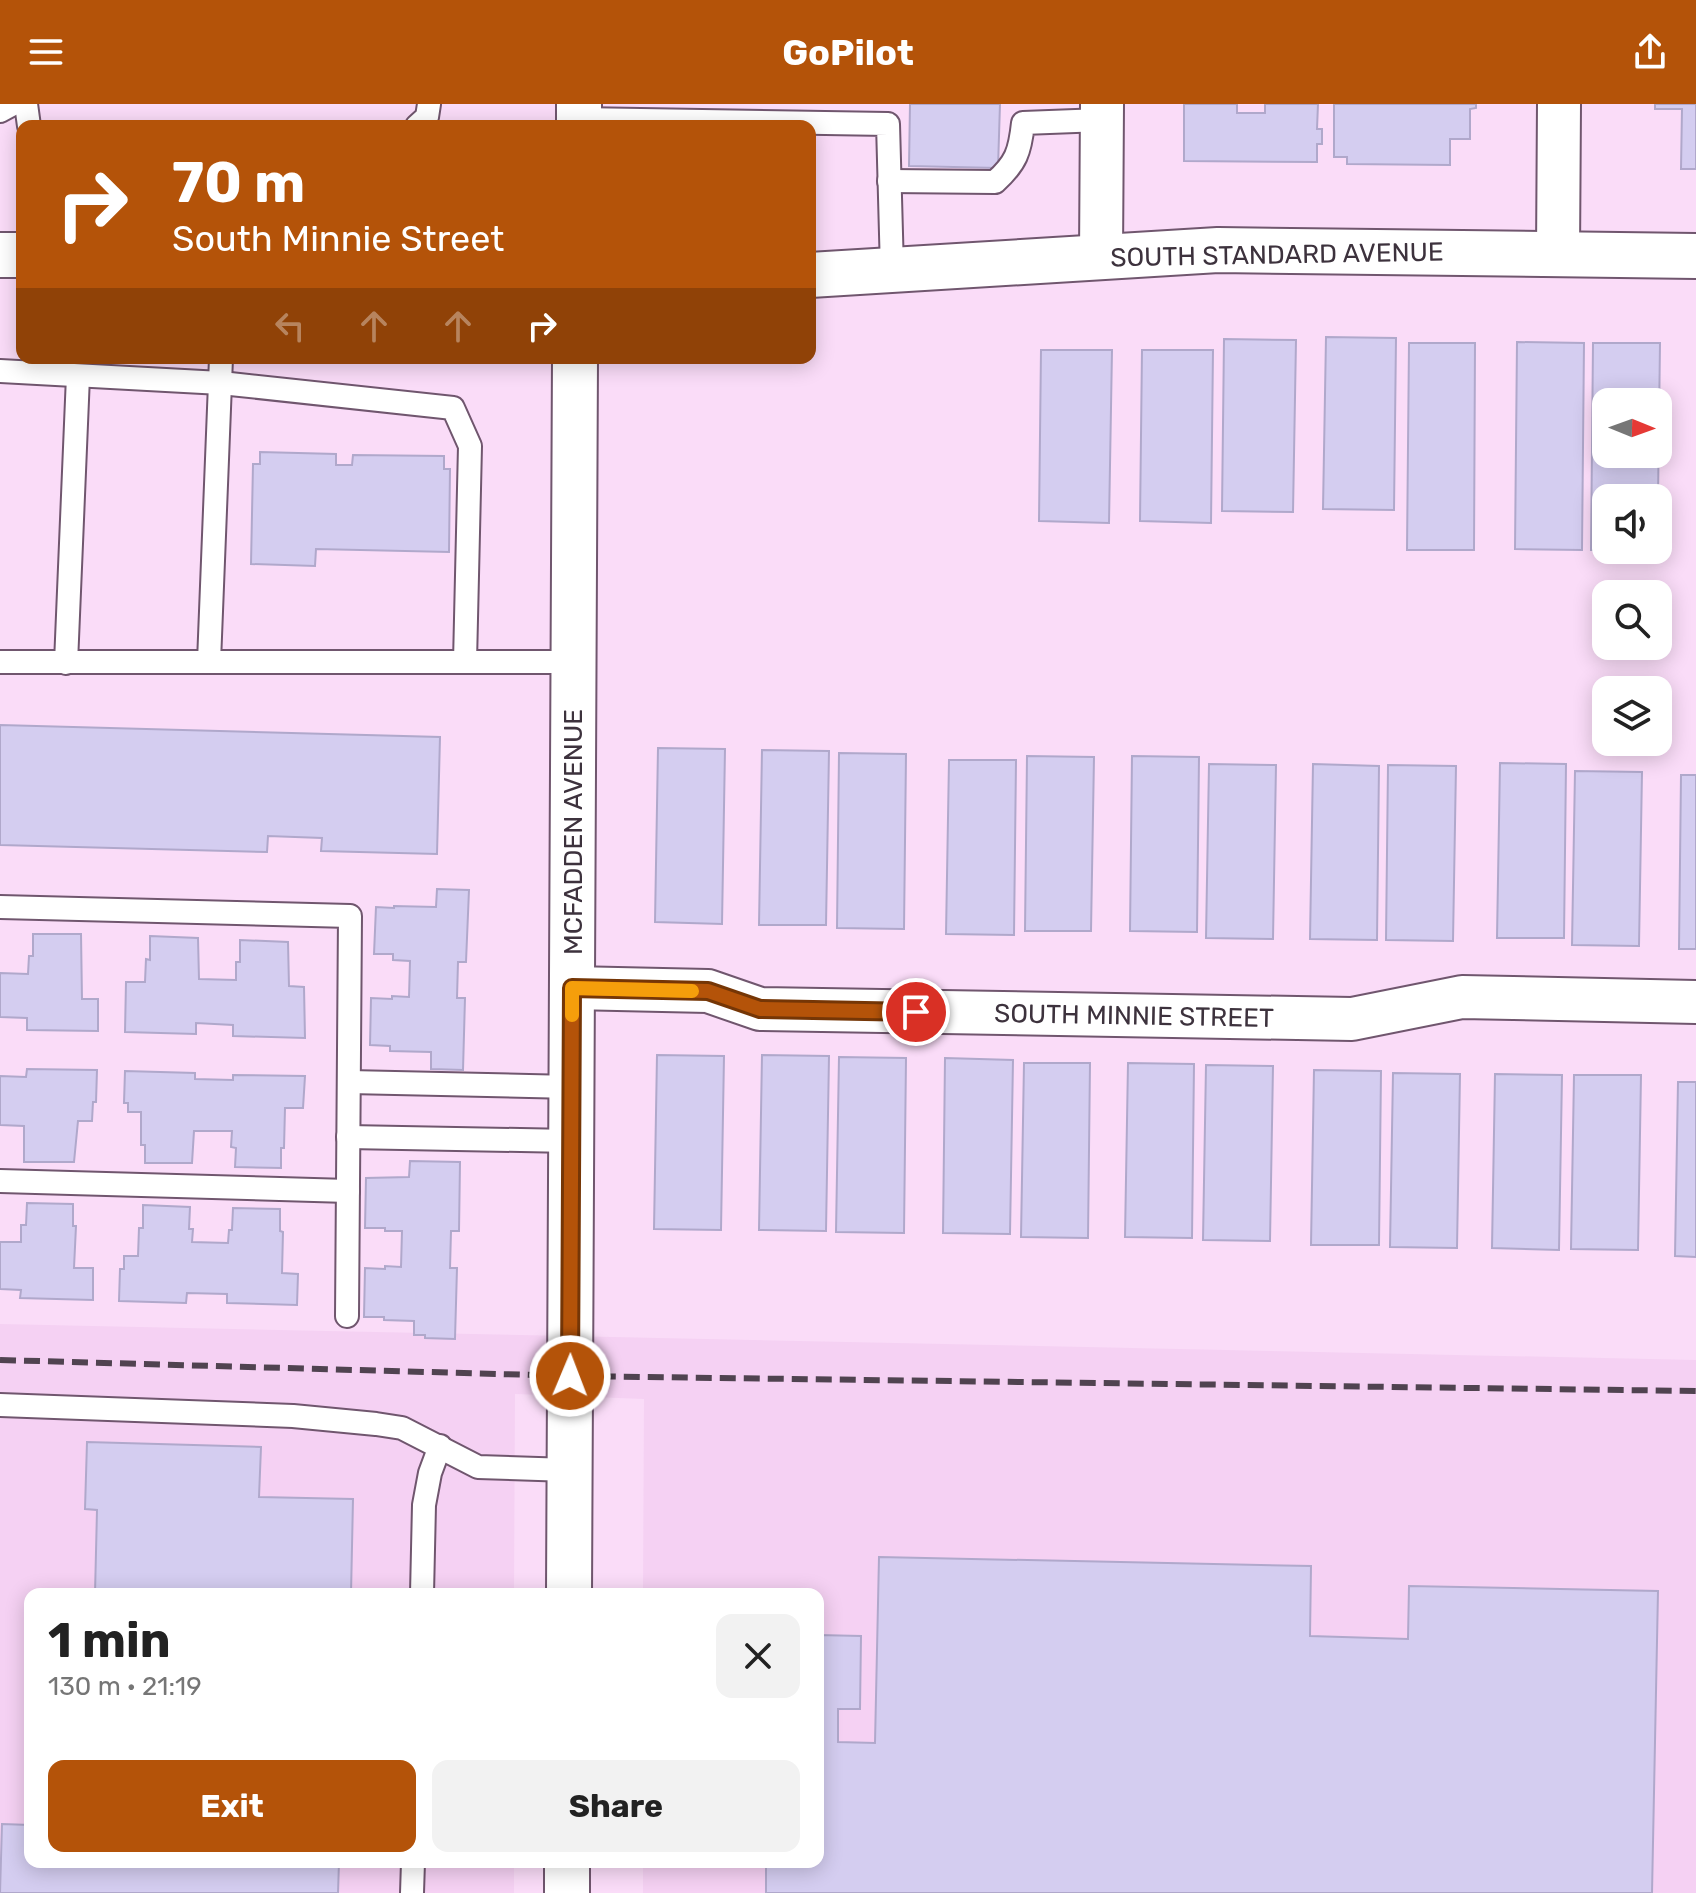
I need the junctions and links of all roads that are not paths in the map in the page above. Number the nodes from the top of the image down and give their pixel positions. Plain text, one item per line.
1 (13, 104) edge
2 (1559, 104) edge
3 (0, 111) edge
4 (1102, 112) edge
5 (579, 116) edge
6 (734, 120) edge
7 (816, 122) edge
8 (889, 181) junction
9 (1558, 253) junction
10 (1696, 256) edge
11 (1101, 257) junction
12 (892, 270) junction
13 (816, 275) edge
14 (221, 364) edge
15 (575, 364) edge
16 (0, 371) edge
17 (78, 376) junction
18 (221, 383) junction
19 (0, 662) edge
20 (209, 662) junction
21 (465, 662) junction
22 (574, 662) junction
23 (66, 663) junction
24 (0, 907) edge
25 (572, 988) junction
26 (1696, 1002) edge
27 (349, 1082) junction
28 (572, 1087) junction
29 (348, 1137) junction
30 (571, 1141) junction
31 (0, 1181) edge
32 (348, 1191) junction
33 (347, 1316) dead end
34 (0, 1405) edge
35 (440, 1446) junction
36 (569, 1470) junction
37 (422, 1588) edge
38 (569, 1588) edge
39 (413, 1868) edge
40 (567, 1868) edge
41 (412, 1893) edge
42 (567, 1893) edge

1 - 3 lane
2 - 9 street
4 - 8 lane
4 - 11 street
5 - 6 lane
7 - 8 lane
8 - 12 lane
9 - 10 street, SOUTH STANDARD AVENUE
9 - 11 street, SOUTH STANDARD AVENUE
11 - 12 street, SOUTH STANDARD AVENUE
12 - 13 street, SOUTH STANDARD AVENUE
14 - 18 lane
15 - 22 street, MCFADDEN AVENUE
16 - 17 lane
17 - 18 lane
17 - 23 lane
18 - 20 lane
18 - 21 lane
19 - 23 lane
20 - 21 lane
20 - 23 lane
21 - 22 lane
22 - 25 street, MCFADDEN AVENUE
24 - 27 lane
25 - 26 street, SOUTH MINNIE STREET
25 - 28 street, MCFADDEN AVENUE
27 - 28 lane
27 - 29 lane
28 - 30 street, MCFADDEN AVENUE
29 - 30 lane
29 - 32 lane
30 - 36 street, MCFADDEN AVENUE
31 - 32 lane
32 - 33 lane
34 - 35 lane
35 - 36 lane
35 - 37 lane
36 - 38 street, MCFADDEN AVENUE
39 - 41 lane
40 - 42 street

